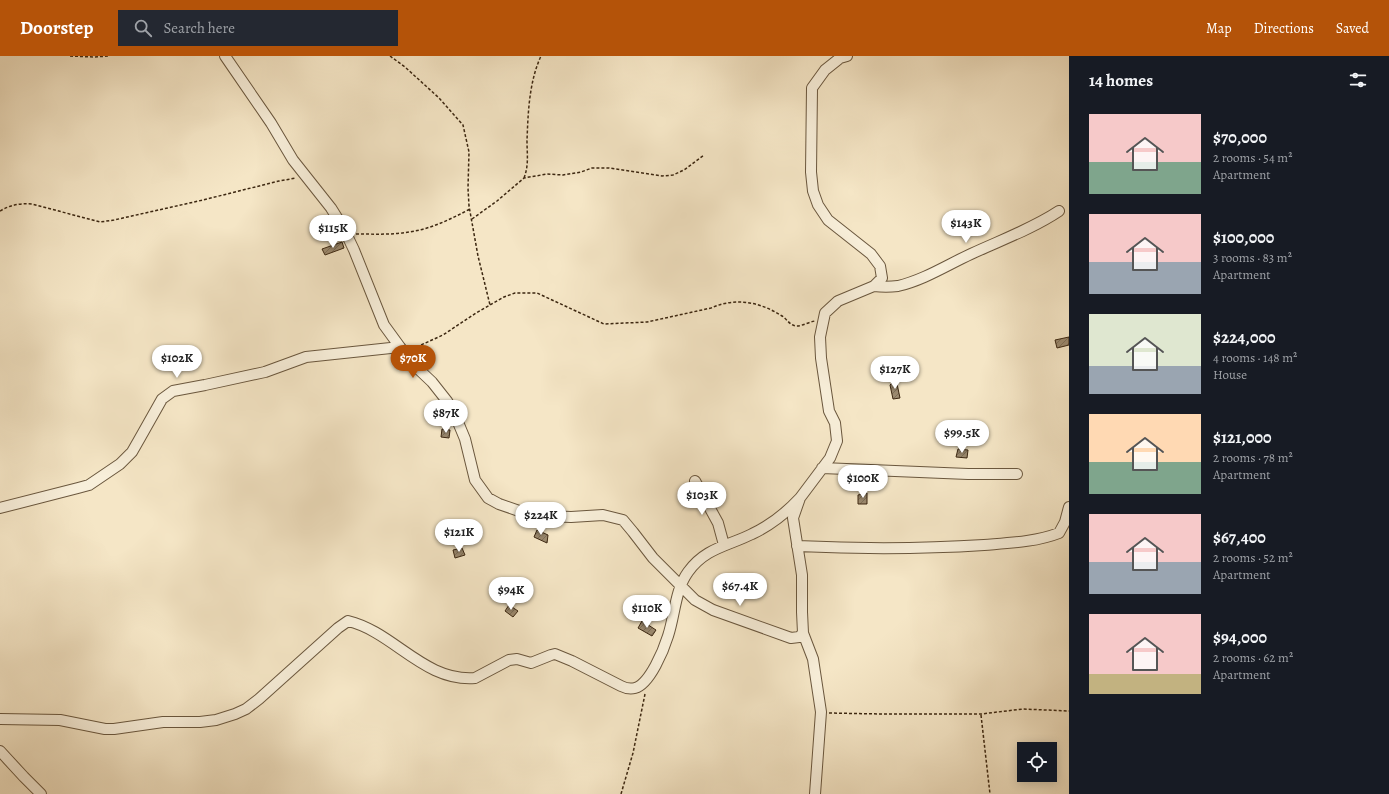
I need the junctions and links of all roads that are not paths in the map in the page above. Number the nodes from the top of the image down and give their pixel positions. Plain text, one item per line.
1 (225, 56) edge
2 (847, 56) edge
3 (1059, 211) dead end
4 (874, 286) junction
5 (402, 350) junction
6 (822, 468) junction
7 (1017, 474) dead end
8 (695, 481) dead end
9 (800, 498) junction
10 (1069, 507) edge
11 (0, 508) edge
12 (724, 544) junction
13 (797, 546) junction
14 (680, 587) junction
15 (804, 633) junction
16 (0, 719) edge
17 (0, 751) edge
18 (41, 794) edge
19 (815, 794) edge

1 - 5 street
2 - 4 street
3 - 4 street
4 - 6 street
5 - 11 street
5 - 14 street
6 - 7 street
6 - 9 street
8 - 12 street
9 - 12 street
9 - 13 street
10 - 13 street
12 - 14 street
13 - 15 street
14 - 15 street
14 - 16 street
15 - 19 street
17 - 18 street

